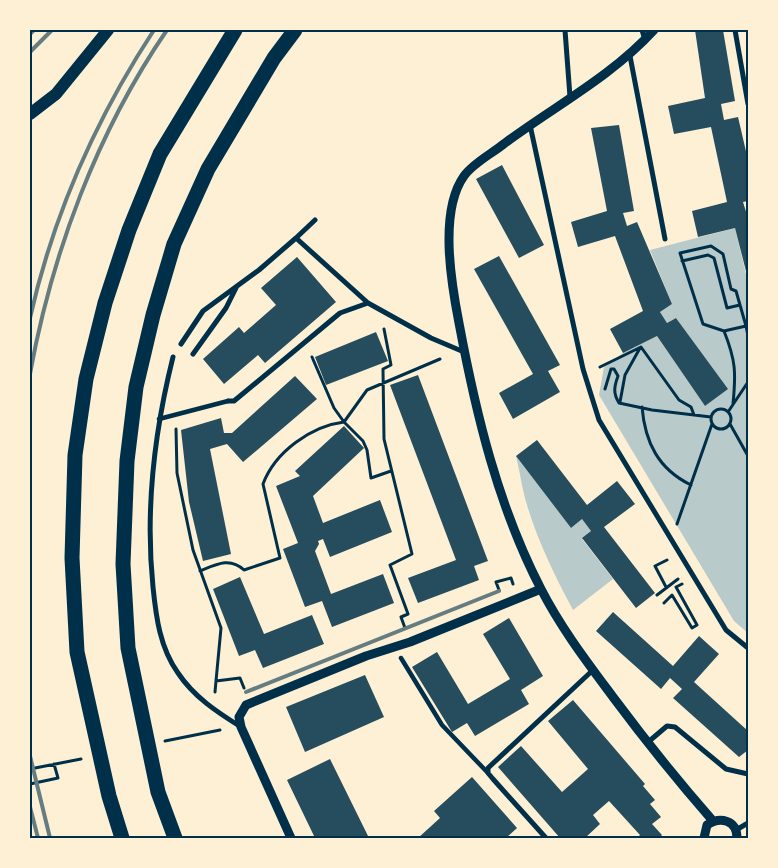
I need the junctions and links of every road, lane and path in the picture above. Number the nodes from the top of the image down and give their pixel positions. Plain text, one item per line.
1 (108, 30) edge
2 (235, 30) edge
3 (295, 30) edge
4 (565, 30) edge
5 (642, 30) edge
6 (654, 30) edge
7 (735, 30) edge
8 (645, 40) junction
9 (630, 56) junction
10 (570, 97) junction
11 (748, 104) edge
12 (30, 114) edge
13 (530, 125) junction
14 (315, 220) dead end
15 (296, 238) junction
16 (665, 239) dead end
17 (682, 261) junction
18 (237, 286) junction
19 (368, 303) junction
20 (740, 305) junction
21 (747, 326) edge
22 (384, 329) dead end
23 (724, 331) junction
24 (748, 336) edge
25 (181, 344) dead end
26 (641, 347) junction
27 (464, 352) junction
28 (192, 354) dead end
29 (173, 357) dead end
30 (312, 357) dead end
31 (440, 359) dead end
32 (600, 367) dead end
33 (384, 382) junction
34 (748, 382) edge
35 (604, 393) dead end
36 (228, 401) joint
37 (620, 403) junction
38 (733, 404) junction
39 (642, 407) junction
40 (728, 412) junction
41 (694, 415) junction
42 (177, 416) junction
43 (711, 417) junction
44 (158, 419) junction
45 (344, 422) junction
46 (712, 424) junction
47 (730, 424) junction
48 (748, 456) edge
49 (391, 471) junction
50 (691, 485) junction
51 (682, 512) dead end
52 (667, 559) dead end
53 (200, 571) junction
54 (678, 579) dead end
55 (513, 584) dead end
56 (682, 584) dead end
57 (666, 587) junction
58 (541, 589) junction
59 (499, 591) dead end
60 (657, 595) dead end
61 (664, 603) dead end
62 (406, 628) dead end
63 (748, 648) edge
64 (400, 658) dead end
65 (593, 670) junction
66 (216, 681) junction
67 (246, 692) dead end
68 (214, 700) dead end
69 (241, 727) junction
70 (647, 743) junction
71 (54, 764) dead end
72 (488, 772) junction
73 (748, 774) edge
74 (30, 784) edge
75 (713, 821) junction
76 (748, 823) edge
77 (736, 834) edge
78 (122, 838) edge
79 (175, 838) edge
80 (291, 838) edge
81 (546, 838) edge
82 (704, 838) edge

1 - 12 main road
2 - 78 highway
3 - 79 highway
4 - 10 street
5 - 8 street
6 - 8 street
7 - 11 street
8 - 9 street
9 - 10 street
9 - 16 street
10 - 13 street
13 - 27 street
13 - 63 street
14 - 15 street
15 - 18 street
15 - 19 street
17 - 20 path
17 - 20 path
17 - 23 path
18 - 25 street
18 - 28 street
19 - 27 street
19 - 36 street
20 - 21 path
21 - 23 path
21 - 24 path
22 - 33 path
23 - 38 path
26 - 32 path
26 - 37 path
26 - 41 path
27 - 58 street
29 - 44 street
30 - 45 path
31 - 33 path
33 - 45 path
33 - 49 path
34 - 38 path
35 - 37 path
36 - 42 street
37 - 39 path
38 - 40 path
39 - 41 path
39 - 50 path
40 - 43 path
40 - 47 path
41 - 43 path
42 - 44 street
42 - 53 path
43 - 46 path
44 - 69 street
45 - 49 path
45 - 53 path
46 - 47 path
46 - 50 path
47 - 48 path
49 - 62 path
50 - 51 path
52 - 57 path
53 - 66 path
54 - 57 path
55 - 59 path
56 - 61 path
57 - 60 path
58 - 65 street
58 - 69 street
64 - 72 street
65 - 70 street
65 - 72 street
66 - 67 path
66 - 68 path
69 - 80 street
70 - 73 street
70 - 75 street
71 - 74 path
72 - 81 street
75 - 77 street
75 - 82 street
76 - 77 street

